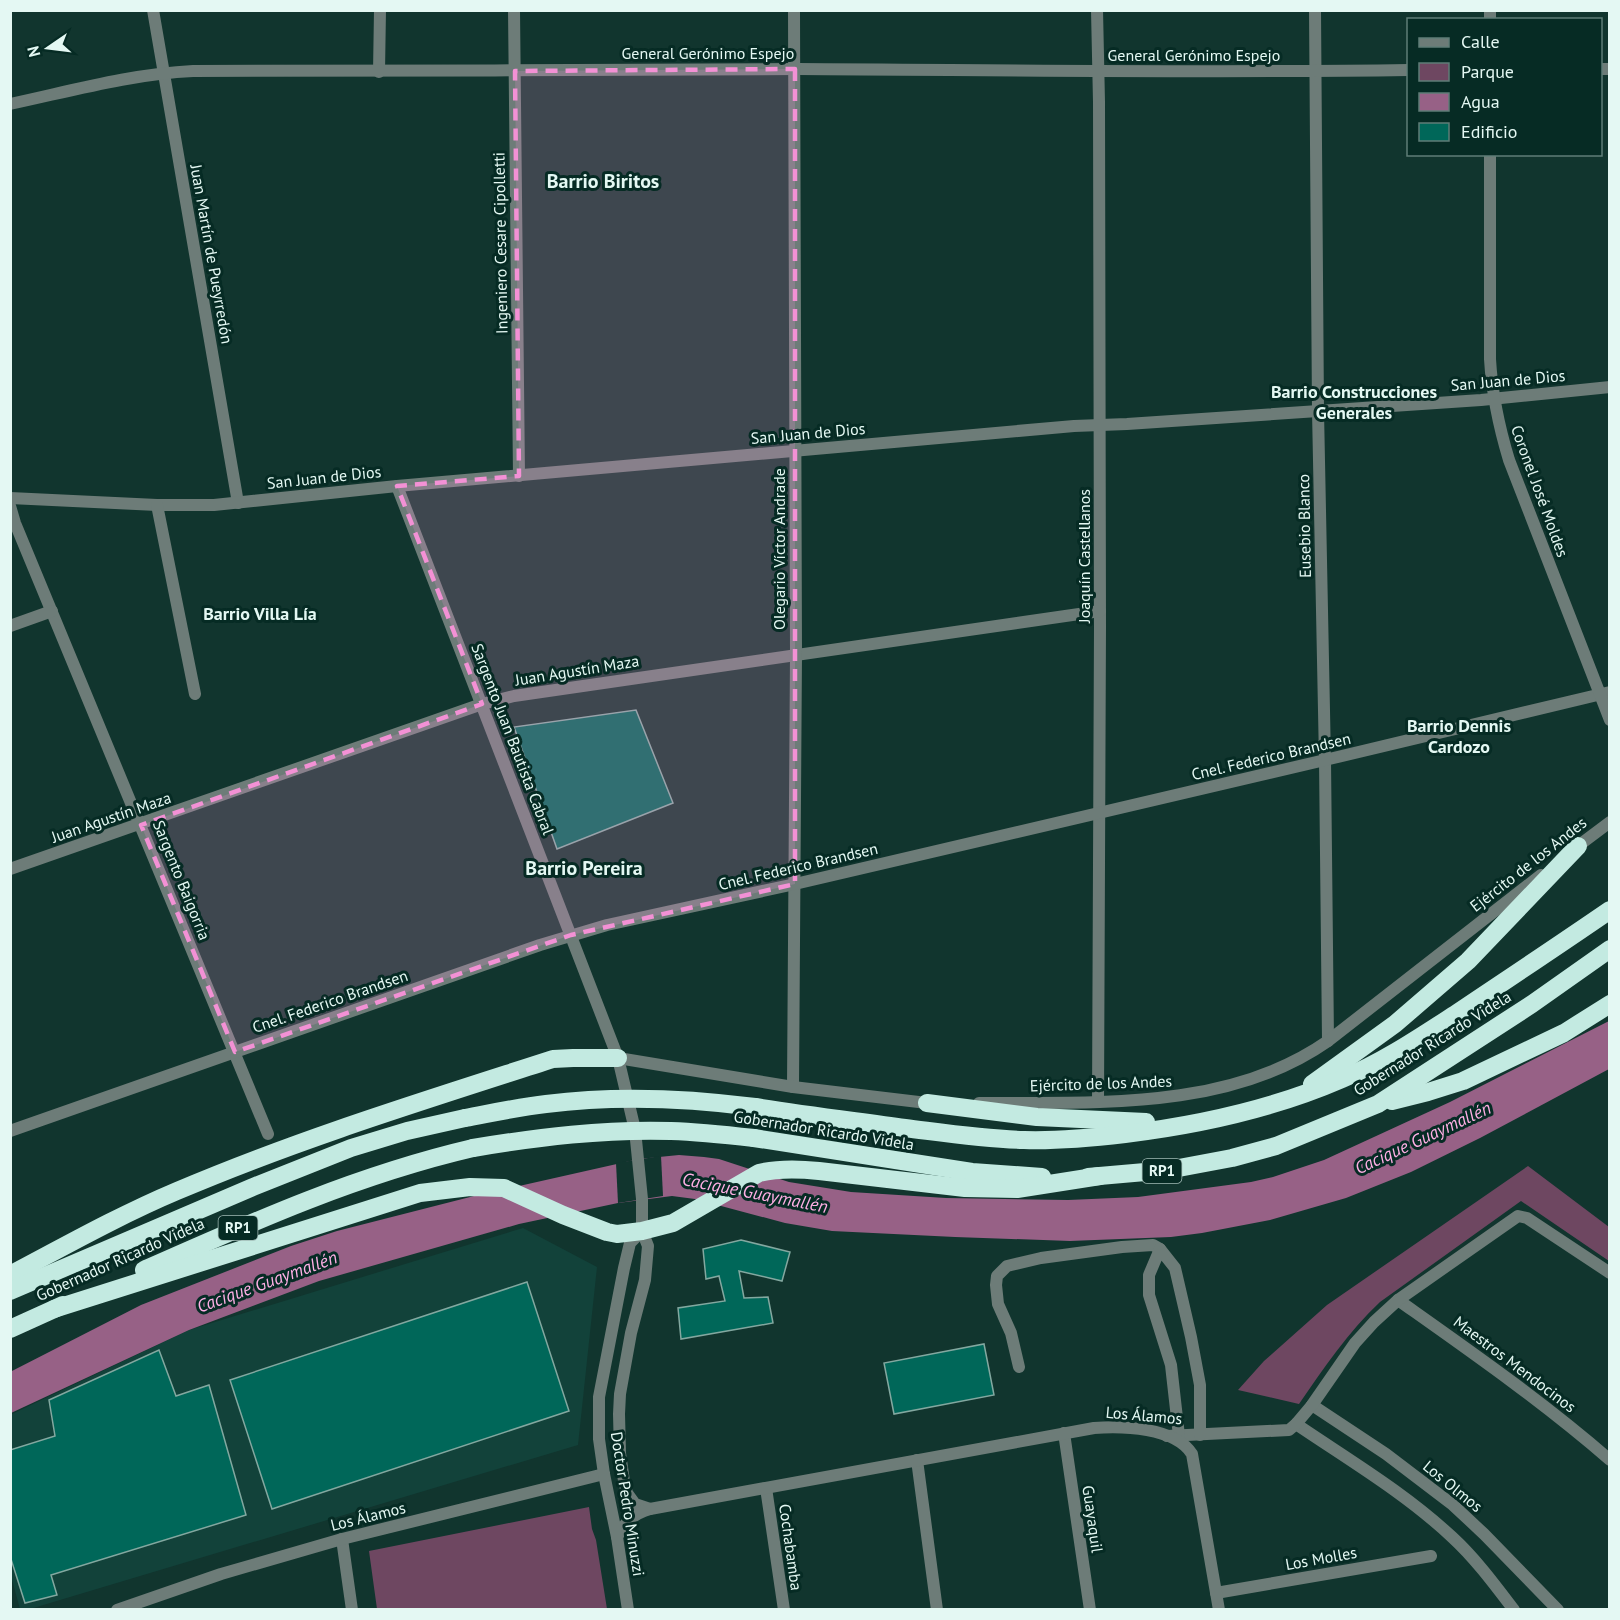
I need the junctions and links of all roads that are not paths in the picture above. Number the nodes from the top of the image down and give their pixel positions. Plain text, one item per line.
1 (153, 10) edge
2 (380, 10) edge
3 (514, 10) edge
4 (794, 10) edge
5 (1097, 10) edge
6 (1315, 10) edge
7 (795, 69) junction
8 (1407, 70) edge
9 (515, 71) junction
10 (1098, 71) junction
11 (1315, 71) junction
12 (164, 72) junction
13 (379, 72) junction
14 (10, 104) edge
15 (1490, 156) edge
16 (1610, 387) edge
17 (1494, 399) junction
18 (1318, 411) junction
19 (1100, 425) junction
20 (795, 450) junction
21 (519, 476) junction
22 (397, 486) junction
23 (10, 498) edge
24 (238, 503) junction
25 (157, 505) junction
26 (10, 506) edge
27 (52, 611) junction
28 (1100, 611) junction
29 (10, 626) edge
30 (796, 654) junction
31 (1604, 693) edge
32 (195, 694) dead end
33 (482, 704) junction
34 (1610, 720) edge
35 (1325, 760) junction
36 (1100, 812) junction
37 (1610, 822) edge
38 (141, 825) junction
39 (1578, 846) junction
40 (10, 869) edge
41 (795, 884) junction
42 (1610, 910) edge
43 (571, 935) junction
44 (1610, 949) edge
45 (1610, 1004) edge
46 (1328, 1041) junction
47 (235, 1052) junction
48 (618, 1058) junction
49 (793, 1087) junction
50 (1293, 1097) junction
51 (1098, 1102) junction
52 (927, 1103) junction
53 (1378, 1104) junction
54 (1207, 1122) junction
55 (10, 1131) edge
56 (268, 1134) dead end
57 (1100, 1176) junction
58 (640, 1178) joint
59 (642, 1231) junction
60 (1160, 1249) junction
61 (1610, 1273) edge
62 (10, 1275) edge
63 (10, 1291) edge
64 (1398, 1299) junction
65 (54, 1309) junction
66 (10, 1329) edge
67 (1019, 1366) dead end
68 (1312, 1405) junction
69 (1296, 1424) junction
70 (1064, 1433) junction
71 (1200, 1435) junction
72 (1173, 1436) junction
73 (620, 1453) junction
74 (917, 1460) junction
75 (1610, 1460) edge
76 (604, 1474) junction
77 (766, 1488) junction
78 (650, 1509) junction
79 (617, 1537) junction
80 (342, 1539) junction
81 (1431, 1556) dead end
82 (1216, 1593) junction
83 (117, 1610) edge
84 (352, 1610) edge
85 (628, 1610) edge
86 (784, 1610) edge
87 (937, 1610) edge
88 (1090, 1610) edge
89 (1219, 1610) edge
90 (1514, 1610) edge
91 (1558, 1610) edge

1 - 12 street, Juan Martín de Pueyrredón
2 - 13 street
3 - 9 street, Ingeniero Cesare Cipolletti
4 - 7 street, Olegario Víctor Andrade
5 - 10 street, Joaquín Castellanos
6 - 11 street, Eusebio Blanco
7 - 9 street, General Gerónimo Espejo
7 - 10 street, General Gerónimo Espejo
7 - 20 street, Olegario Víctor Andrade
8 - 11 street, General Gerónimo Espejo
9 - 13 street, General Gerónimo Espejo
9 - 21 street, Ingeniero Cesare Cipolletti
10 - 11 street, General Gerónimo Espejo
10 - 19 street, Joaquín Castellanos
11 - 18 street, Eusebio Blanco
12 - 13 street, General Gerónimo Espejo
12 - 14 street, General Gerónimo Espejo
12 - 24 street, Juan Martín de Pueyrredón
15 - 17 street, Coronel José Moldes
16 - 17 street, San Juan de Dios
17 - 18 street, San Juan de Dios
17 - 31 street, Coronel José Moldes
18 - 19 street, San Juan de Dios
18 - 35 street, Eusebio Blanco
19 - 20 street, San Juan de Dios
19 - 28 street, Joaquín Castellanos
20 - 21 street, San Juan de Dios
20 - 30 street, Olegario Víctor Andrade
21 - 22 street, San Juan de Dios
22 - 24 street, San Juan de Dios
22 - 33 street, Sargento Juan Bautista Cabral
23 - 25 street, San Juan de Dios
24 - 25 street, San Juan de Dios
25 - 32 street
26 - 27 street, Sargento Baigorria
27 - 29 street
27 - 38 street, Sargento Baigorria
28 - 30 street, Juan Agustín Maza
28 - 36 street, Joaquín Castellanos
30 - 33 street, Juan Agustín Maza
30 - 41 street, Olegario Víctor Andrade
31 - 34 street, Coronel José Moldes
31 - 35 street, Cnel. Federico Brandsen
33 - 38 street, Juan Agustín Maza
33 - 43 street, Sargento Juan Bautista Cabral
35 - 36 street, Cnel. Federico Brandsen
35 - 46 street, Eusebio Blanco
36 - 41 street, Cnel. Federico Brandsen
36 - 51 street, Joaquín Castellanos
37 - 39 street, Ejército de los Andes
38 - 40 street, Juan Agustín Maza
38 - 47 street, Sargento Baigorria
39 - 46 street, Ejército de los Andes
39 - 50 highway
41 - 43 street, Cnel. Federico Brandsen
41 - 49 street, Olegario Víctor Andrade
42 - 50 highway, Gobernador Ricardo Videla / RP1
43 - 47 street, Cnel. Federico Brandsen
43 - 48 street, Sargento Juan Bautista Cabral
44 - 53 highway, Gobernador Ricardo Videla / RP1
45 - 53 highway
46 - 51 street, Ejército de los Andes
47 - 55 street, Cnel. Federico Brandsen
47 - 56 street, Sargento Baigorria
48 - 49 street, Ejército de los Andes
48 - 58 street, Sargento Juan Bautista Cabral
48 - 62 highway
49 - 52 street, Ejército de los Andes
50 - 54 highway, Gobernador Ricardo Videla / RP1
51 - 52 street, Ejército de los Andes
52 - 54 highway
53 - 57 highway, Gobernador Ricardo Videla / RP1
54 - 63 highway, Gobernador Ricardo Videla / RP1, bridge
57 - 59 highway
57 - 65 highway, Gobernador Ricardo Videla / RP1, bridge
58 - 59 street, Doctor Pedro Minuzzi
59 - 65 highway
59 - 73 street, Doctor Pedro Minuzzi
59 - 76 street, Doctor Pedro Minuzzi
60 - 67 street
60 - 71 street
60 - 72 street
61 - 64 street
64 - 68 street
64 - 75 street, Maestros Mendocinos
65 - 66 highway, Gobernador Ricardo Videla / RP1
68 - 69 street
68 - 91 street, Los Olmos
69 - 71 street, Los Álamos
69 - 90 street
70 - 72 street, Los Álamos
70 - 74 street, Los Álamos
70 - 88 street, Guayaquil
71 - 72 street, Los Álamos
72 - 82 street
73 - 76 street
73 - 78 street, Doctor Pedro Minuzzi
74 - 77 street, Los Álamos
74 - 87 street
76 - 79 street, Doctor Pedro Minuzzi
76 - 80 street, Los Álamos
77 - 78 street, Los Álamos
77 - 86 street, Cochabamba
78 - 79 street, Los Álamos
79 - 85 street, Doctor Pedro Minuzzi
80 - 83 street, Los Álamos
80 - 84 street
81 - 82 street, Los Molles
82 - 89 street

